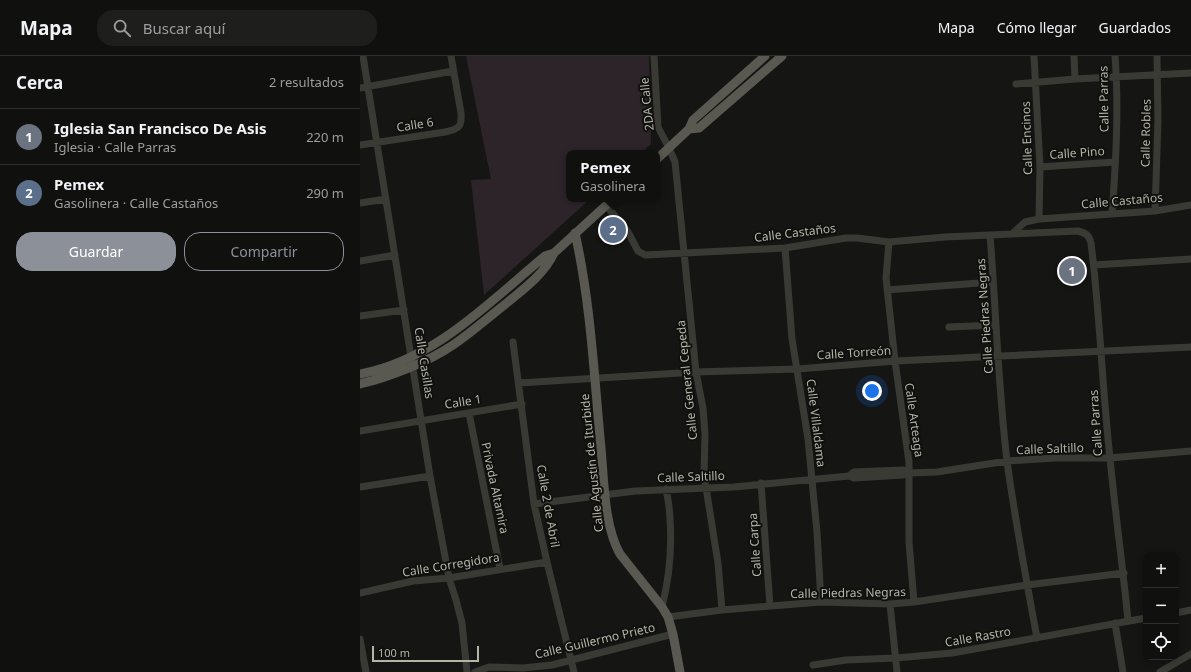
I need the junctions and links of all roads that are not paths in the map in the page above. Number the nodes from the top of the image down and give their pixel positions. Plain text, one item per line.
1 (363, 56) edge
2 (451, 56) edge
3 (654, 56) edge
4 (765, 56) edge
5 (782, 56) edge
6 (1034, 56) edge
7 (1074, 56) edge
8 (1115, 56) edge
9 (1157, 56) edge
10 (453, 71) junction
11 (1191, 72) edge
12 (1158, 75) junction
13 (1116, 76) junction
14 (1075, 79) junction
15 (1036, 83) junction
16 (1016, 84) dead end
17 (364, 87) edge
18 (689, 129) junction
19 (377, 143) junction
20 (360, 145) edge
21 (669, 148) junction
22 (660, 156) edge
23 (1116, 162) junction
24 (1040, 167) junction
25 (386, 199) junction
26 (609, 202) edge
27 (360, 203) edge
28 (1191, 205) edge
29 (1155, 210) junction
30 (1112, 214) junction
31 (1039, 219) junction
32 (1078, 231) joint
33 (575, 233) junction
34 (1012, 234) junction
35 (990, 235) junction
36 (889, 242) junction
37 (785, 248) junction
38 (554, 253) junction
39 (685, 253) junction
40 (395, 255) junction
41 (1191, 259) edge
42 (360, 261) edge
43 (1094, 265) junction
44 (993, 282) junction
45 (887, 290) junction
46 (404, 310) junction
47 (360, 316) edge
48 (995, 325) junction
49 (949, 327) dead end
50 (513, 342) dead end
51 (1191, 346) edge
52 (1102, 351) junction
53 (998, 355) junction
54 (412, 356) junction
55 (895, 361) junction
56 (413, 366) junction
57 (798, 369) junction
58 (696, 372) junction
59 (360, 374) edge
60 (594, 378) junction
61 (519, 383) junction
62 (360, 384) edge
63 (522, 404) junction
64 (469, 413) junction
65 (422, 420) junction
66 (360, 431) edge
67 (1191, 451) edge
68 (1110, 458) junction
69 (1007, 461) junction
70 (910, 473) junction
71 (430, 476) junction
72 (811, 478) junction
73 (761, 483) junction
74 (360, 487) edge
75 (707, 487) junction
76 (666, 489) junction
77 (606, 495) junction
78 (534, 504) junction
79 (547, 562) junction
80 (500, 569) junction
81 (1124, 572) junction
82 (449, 578) junction
83 (1027, 585) junction
84 (360, 593) edge
85 (821, 602) junction
86 (914, 602) junction
87 (890, 604) junction
88 (770, 606) junction
89 (662, 607) junction
90 (722, 610) junction
91 (1191, 610) edge
92 (1179, 612) edge
93 (668, 617) junction
94 (1143, 618) edge
95 (1128, 621) junction
96 (1115, 624) junction
97 (673, 634) junction
98 (1037, 638) junction
99 (360, 639) edge
100 (1191, 654) edge
101 (896, 658) junction
102 (572, 660) junction
103 (813, 665) dead end
104 (366, 672) edge
105 (467, 672) edge
106 (475, 672) edge
107 (574, 672) edge
108 (680, 672) edge
109 (897, 672) edge
110 (1123, 672) edge
111 (1160, 672) edge

1 - 17 street, Calle Casillas
2 - 10 street
3 - 21 street, 2DA Calle
4 - 18 main road
5 - 18 main road
6 - 15 street, Calle Encinos
7 - 14 street
8 - 13 street, Calle Parras
9 - 12 street, Calle Robles
10 - 17 street
10 - 19 street, Calle 6
11 - 12 street
12 - 13 street
12 - 29 street, Calle Robles
13 - 14 street
13 - 23 street, Calle Parras
14 - 15 street
15 - 16 street
15 - 24 street, Calle Encinos
17 - 19 street, Calle Casillas
18 - 21 main road
19 - 20 street, Calle 6
19 - 25 street, Calle Casillas
21 - 22 main road
21 - 39 street, Calle General Cepeda
23 - 24 street, Calle Pino
23 - 30 street, Calle Parras
24 - 31 street, Calle Encinos
25 - 27 street
25 - 40 street, Calle Casillas
26 - 33 main road
26 - 39 street, Calle Castaños
28 - 29 street, Calle Castaños
29 - 30 street, Calle Castaños
30 - 31 street, Calle Castaños
31 - 34 street, Calle Castaños
32 - 34 street, Calle Castaños
32 - 43 street, Calle Parras
33 - 38 main road
33 - 60 main road, Calle Agustín de Iturbide
34 - 35 street, Calle Castaños
35 - 36 street, Calle Castaños
35 - 44 street, Calle Piedras Negras
36 - 37 street, Calle Castaños
36 - 45 street, Calle Arteaga
37 - 39 street, Calle Castaños
37 - 57 street, Calle Villaldama
38 - 54 main road
38 - 56 main road
39 - 58 street, Calle General Cepeda
40 - 42 street
40 - 46 street, Calle Casillas
41 - 43 street
43 - 52 street, Calle Parras
44 - 45 street
44 - 48 street, Calle Piedras Negras
45 - 55 street, Calle Arteaga
46 - 47 street
46 - 54 street, Calle Casillas
48 - 49 street
48 - 53 street, Calle Piedras Negras
50 - 61 street, Calle 2 de Abril
51 - 52 street, Calle Torreón
52 - 53 street, Calle Torreón
52 - 68 street, Calle Parras
53 - 55 street, Calle Torreón
53 - 69 street, Calle Piedras Negras
54 - 56 street, Calle Casillas
54 - 59 main road
55 - 57 street, Calle Torreón
55 - 70 street, Calle Arteaga
56 - 62 main road
56 - 65 street, Calle Casillas
57 - 58 street, Calle Torreón
57 - 72 street, Calle Villaldama
58 - 60 street, Calle Torreón
58 - 75 street, Calle General Cepeda
60 - 61 street, Calle Torreón
60 - 77 main road, Calle Agustín de Iturbide
61 - 63 street, Calle 2 de Abril
63 - 64 street, Calle 1
63 - 78 street, Calle 2 de Abril
64 - 65 street, Calle 1
64 - 80 street, Privada Altamira
65 - 66 street, Calle 1
65 - 71 street, Calle Casillas
67 - 68 street, Calle Saltillo
68 - 69 street, Calle Saltillo
68 - 81 street, Calle Parras
69 - 70 street, Calle Saltillo
69 - 83 street, Calle Piedras Negras
70 - 72 street, Calle Saltillo
70 - 86 street, Calle Arteaga
71 - 74 street
71 - 82 street, Calle Casillas
72 - 73 street, Calle Saltillo
72 - 85 street, Calle Villaldama
73 - 75 street, Calle Saltillo
73 - 88 street, Calle Carpa
75 - 76 street, Calle Saltillo
75 - 90 street, Calle General Cepeda
76 - 77 street, Calle Saltillo
76 - 89 street
77 - 78 street, Calle Saltillo
77 - 89 main road, Calle Agustín de Iturbide
78 - 79 street, Calle 2 de Abril
79 - 80 street, Calle Corregidora
79 - 102 street, Calle 2 de Abril
80 - 82 street, Calle Corregidora
81 - 83 street, Calle Piedras Negras
81 - 95 street, Calle Parras
82 - 84 street, Calle Corregidora
82 - 105 street, Calle Casillas
83 - 86 street, Calle Piedras Negras
83 - 98 street, Calle Piedras Negras
85 - 87 street, Calle Piedras Negras
85 - 88 street, Calle Piedras Negras
86 - 87 street, Calle Piedras Negras
87 - 101 street
88 - 90 street, Calle Piedras Negras
89 - 93 main road, Calle Agustín de Iturbide
90 - 93 street, Calle Piedras Negras
91 - 92 street
93 - 97 main road, Calle Agustín de Iturbide
94 - 95 street, Calle Rastro
95 - 96 street, Calle Rastro
96 - 98 street, Calle Rastro
96 - 110 street
97 - 102 street, Calle Guillermo Prieto
97 - 108 main road, Calle Agustín de Iturbide
98 - 101 street, Calle Rastro
99 - 104 street
100 - 111 street
101 - 103 street, Calle Rastro
101 - 109 street
102 - 106 street, Calle Guillermo Prieto
102 - 107 street, Calle 2 de Abril

